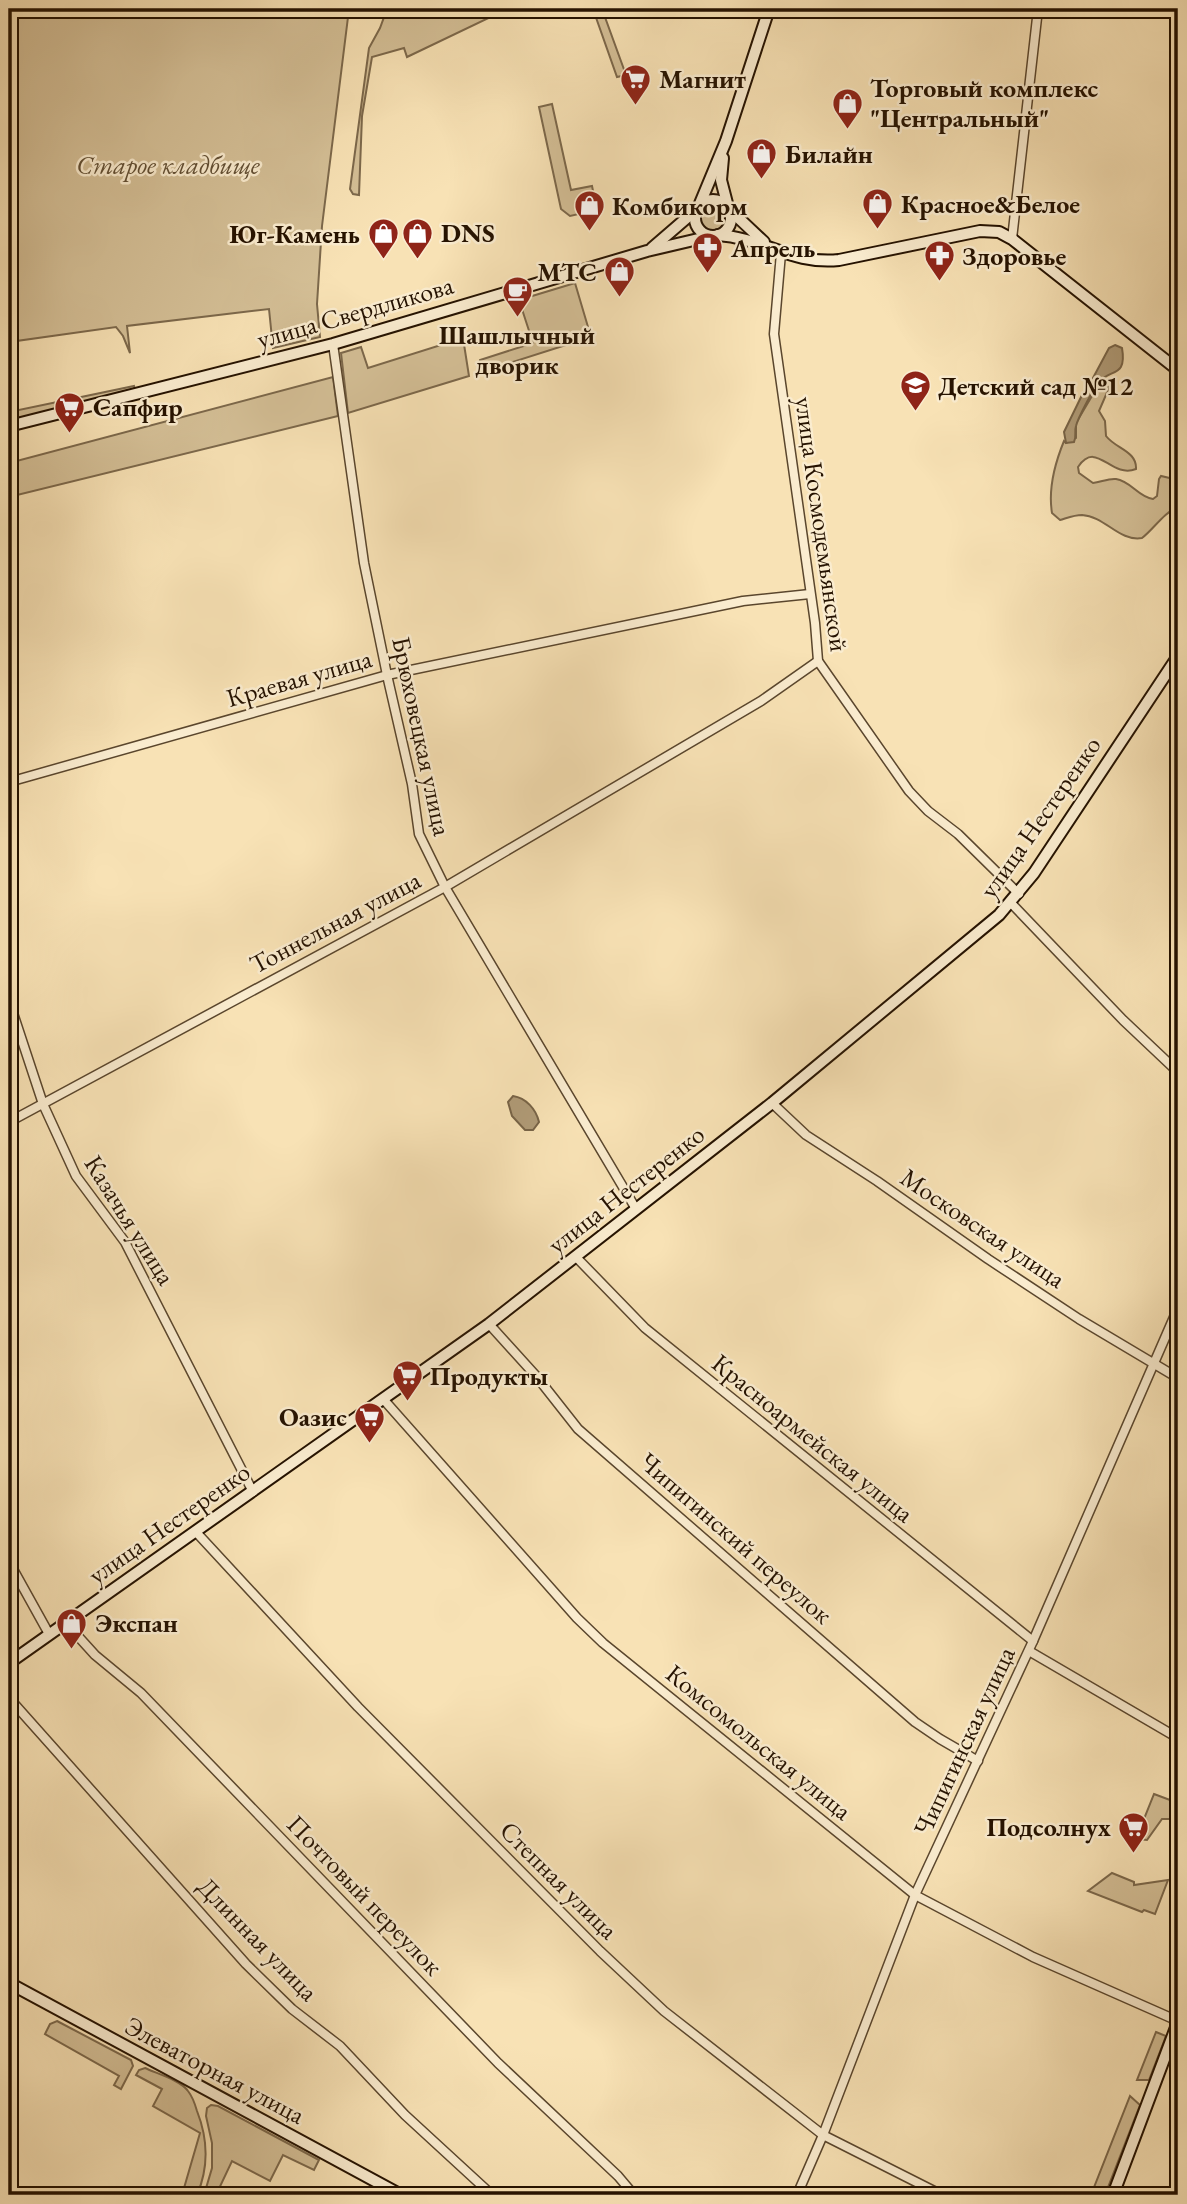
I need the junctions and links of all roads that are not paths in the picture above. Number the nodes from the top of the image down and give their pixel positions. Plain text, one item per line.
1 (769, 9) edge
2 (1038, 9) edge
3 (726, 141) junction
4 (698, 207) junction
5 (729, 208) junction
6 (715, 236) junction
7 (1012, 239) junction
8 (647, 251) junction
9 (777, 251) junction
10 (333, 344) junction
11 (1178, 370) edge
12 (9, 426) edge
13 (810, 594) junction
14 (1178, 656) edge
15 (818, 661) junction
16 (387, 675) junction
17 (9, 782) edge
18 (444, 887) junction
19 (1019, 894) junction
20 (1011, 903) junction
21 (9, 1001) edge
22 (1178, 1072) edge
23 (772, 1103) junction
24 (43, 1104) junction
25 (9, 1122) edge
26 (636, 1209) junction
27 (576, 1258) junction
28 (1178, 1308) edge
29 (489, 1324) junction
30 (1153, 1364) junction
31 (1178, 1378) edge
32 (384, 1400) junction
33 (253, 1492) junction
34 (196, 1532) junction
35 (9, 1562) edge
36 (66, 1623) junction
37 (49, 1634) junction
38 (1033, 1641) junction
39 (1029, 1651) junction
40 (9, 1663) edge
41 (9, 1698) edge
42 (1178, 1738) edge
43 (978, 1761) junction
44 (915, 1895) junction
45 (9, 1983) edge
46 (1178, 2021) edge
47 (824, 2135) junction
48 (401, 2195) edge
49 (492, 2195) edge
50 (634, 2195) edge
51 (797, 2195) edge
52 (942, 2195) edge
53 (1114, 2195) edge

1 - 3 street
2 - 7 street
3 - 4 street
3 - 5 street
4 - 5 street
4 - 6 street
4 - 8 street
5 - 6 street
5 - 9 street
6 - 8 street, улица Свердликова
6 - 9 street, улица Свердликова
7 - 9 street, улица Свердликова
7 - 11 street
8 - 10 street, улица Свердликова
9 - 13 street, улица Космодемьянской
10 - 12 street, улица Свердликова
10 - 16 street, Брюховецкая улица
13 - 15 street, улица Космодемьянской
13 - 16 street, Краевая улица
14 - 19 street, улица Нестеренко
15 - 18 street, Тоннельная улица
15 - 19 street, улица Космодемьянской
16 - 17 street, Краевая улица
16 - 18 street, Брюховецкая улица
18 - 24 street, Тоннельная улица
18 - 26 street, Брюховецкая улица
19 - 20 street, улица Нестеренко
20 - 22 street
20 - 23 street, улица Нестеренко
21 - 24 street, Казачья улица
23 - 26 street, улица Нестеренко
23 - 30 street, Московская улица
24 - 25 street, Тоннельная улица
24 - 33 street, Казачья улица
26 - 27 street, улица Нестеренко
27 - 29 street, улица Нестеренко
27 - 38 street, Красноармейская улица
28 - 30 street, Чипигинская улица
29 - 32 street, улица Нестеренко
29 - 43 street, Чипигинский переулок
30 - 31 street, Московская улица
30 - 38 street, Чипигинская улица
32 - 33 street, улица Нестеренко
32 - 44 street, Комсомольская улица
33 - 34 street, улица Нестеренко
34 - 36 street, улица Нестеренко
34 - 47 street, Степная улица
35 - 37 street
36 - 37 street, улица Нестеренко
36 - 50 street, Почтовый переулок
37 - 40 street, улица Нестеренко
38 - 39 street, Чипигинская улица
39 - 42 street
39 - 43 street, Чипигинская улица
41 - 49 street, Длинная улица
43 - 44 street, Чипигинская улица
44 - 46 street, Комсомольская улица
44 - 47 street, Чипигинская улица
45 - 48 street, Элеваторная улица
46 - 53 street
47 - 51 street, Чипигинская улица
47 - 52 street, Степная улица

